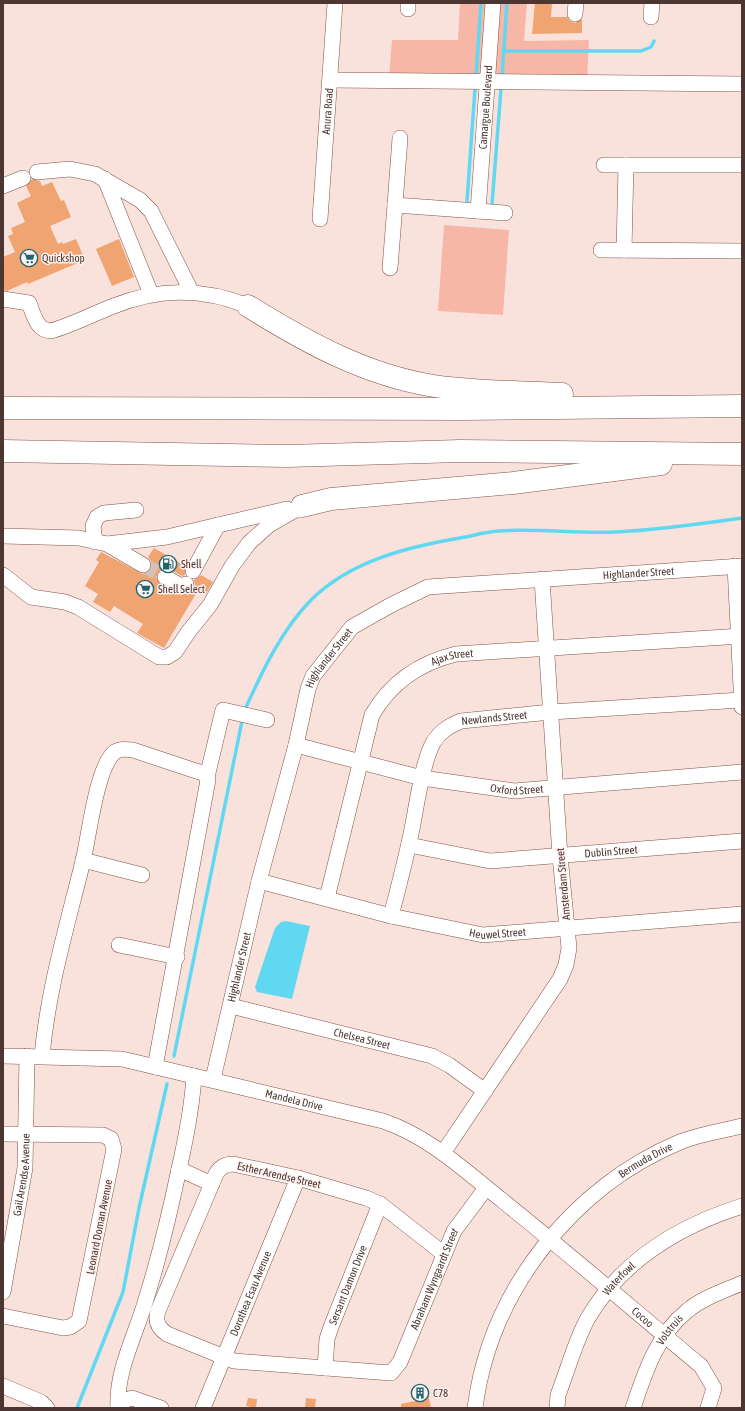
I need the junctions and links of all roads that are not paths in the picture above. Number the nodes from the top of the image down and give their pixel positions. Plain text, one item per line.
1 (335, 3) edge
2 (493, 3) edge
3 (330, 80) junction
4 (487, 82) junction
5 (742, 84) edge
6 (400, 138) dead end
7 (604, 165) dead end
8 (626, 165) junction
9 (742, 165) edge
10 (106, 179) junction
11 (3, 186) edge
12 (395, 205) junction
13 (478, 211) junction
14 (505, 213) dead end
15 (320, 219) dead end
16 (601, 250) dead end
17 (624, 250) junction
18 (742, 250) edge
19 (390, 268) dead end
20 (190, 291) junction
21 (151, 294) junction
22 (3, 299) edge
23 (248, 306) joint
24 (742, 403) edge
25 (742, 406) edge
26 (3, 408) edge
27 (3, 451) edge
28 (742, 454) edge
29 (302, 506) junction
30 (136, 510) dead end
31 (218, 525) junction
32 (3, 536) edge
33 (101, 543) junction
34 (143, 565) tunnel mouth
35 (738, 566) edge
36 (3, 575) edge
37 (165, 577) tunnel mouth
38 (542, 579) junction
39 (740, 636) edge
40 (547, 647) junction
41 (742, 704) edge
42 (551, 712) junction
43 (267, 720) dead end
44 (296, 745) junction
45 (360, 761) junction
46 (742, 772) edge
47 (208, 777) junction
48 (422, 778) junction
49 (556, 788) junction
50 (742, 841) edge
51 (409, 845) junction
52 (560, 856) junction
53 (83, 860) junction
54 (142, 874) dead end
55 (259, 881) junction
56 (327, 898) junction
57 (742, 914) edge
58 (391, 916) junction
59 (566, 928) junction
60 (119, 945) dead end
61 (177, 956) junction
62 (230, 1006) junction
63 (3, 1056) edge
64 (27, 1056) junction
65 (42, 1056) junction
66 (159, 1067) junction
67 (189, 1075) junction
68 (213, 1079) junction
69 (485, 1091) junction
70 (742, 1126) edge
71 (3, 1134) edge
72 (27, 1134) junction
73 (443, 1153) junction
74 (179, 1169) junction
75 (298, 1178) junction
76 (212, 1184) junction
77 (486, 1188) junction
78 (380, 1204) junction
79 (742, 1206) edge
80 (550, 1239) junction
81 (444, 1254) junction
82 (156, 1269) junction
83 (742, 1283) edge
84 (168, 1288) junction
85 (609, 1289) junction
86 (3, 1292) edge
87 (3, 1316) edge
88 (138, 1326) junction
89 (159, 1326) junction
90 (664, 1335) junction
91 (223, 1358) junction
92 (325, 1368) junction
93 (3, 1386) edge
94 (47, 1408) edge
95 (118, 1408) edge
96 (161, 1408) edge
97 (203, 1408) edge
98 (475, 1408) edge
99 (557, 1408) edge
100 (633, 1408) edge
101 (708, 1408) edge

1 - 3 street, Anura Road
2 - 4 street, Camargue Boulevard
3 - 4 street
3 - 15 street, Anura Road
4 - 5 street
4 - 13 street, Camargue Boulevard
6 - 12 street
7 - 8 street
8 - 9 street
8 - 17 street
10 - 11 street
10 - 20 street
10 - 21 street
12 - 13 street
12 - 19 street
13 - 14 street
16 - 17 street
17 - 18 street
20 - 21 street
20 - 23 street
21 - 22 street
23 - 24 highway
25 - 26 highway
27 - 28 highway
28 - 29 highway
29 - 31 street
29 - 36 street
30 - 33 street
31 - 33 street
31 - 37 street
32 - 33 street
33 - 34 street
35 - 38 street, Highlander Street
35 - 39 street
38 - 40 street, Amsterdam Street
38 - 44 street, Highlander Street
39 - 40 street, Ajax Street
39 - 41 street
40 - 42 street, Amsterdam Street
40 - 45 street, Ajax Street
41 - 42 street, Newlands Street
42 - 48 street, Newlands Street
42 - 49 street, Amsterdam Street
43 - 47 street
44 - 45 street, Oxford Street
44 - 55 street, Highlander Street
45 - 48 street, Oxford Street
45 - 56 street, Ajax Street
46 - 49 street, Oxford Street
47 - 53 street
47 - 61 street
48 - 49 street, Oxford Street
48 - 51 street, Newlands Street
49 - 52 street, Amsterdam Street
50 - 52 street, Dublin Street
51 - 52 street, Dublin Street
51 - 58 street, Newlands Street
52 - 59 street, Amsterdam Street
53 - 54 street
53 - 65 street
55 - 56 street, Heuwel Street
55 - 62 street, Highlander Street
56 - 58 street, Heuwel Street
57 - 59 street, Heuwel Street
58 - 59 street, Heuwel Street
59 - 69 street, Amsterdam Street
60 - 61 street
61 - 66 street
62 - 68 street, Highlander Street
62 - 69 street, Chelsea Street
63 - 64 street, Mandela Drive
64 - 65 street, Mandela Drive
64 - 72 street, Gail Arendse Avenue
65 - 66 street, Mandela Drive
66 - 67 street, Mandela Drive
67 - 68 street, Mandela Drive
67 - 74 street
68 - 73 street, Mandela Drive
69 - 73 street, Amsterdam Street
70 - 80 street, Bermuda Drive
71 - 72 street
72 - 86 street, Gail Arendse Avenue
72 - 87 street, Leonard Doman Avenue
73 - 77 street, Mandela Drive
74 - 76 street
74 - 82 street
75 - 76 street, Esther Arendse Street
75 - 78 street, Esther Arendse Street
75 - 91 street, Dorothea Esau Avenue
76 - 84 street, Esther Arendse Street
77 - 80 street, Mandela Drive
77 - 81 street, Abraham Wyngaardt Street
78 - 81 street, Esther Arendse Street
78 - 92 street, Sersant Damon Drive
79 - 85 street, Waterfowl
80 - 85 street, Cocoo
80 - 98 street
81 - 92 street, Abraham Wyngaardt Street
82 - 84 street
82 - 88 street
83 - 90 street, Volstruis
84 - 89 street, Esther Arendse Street
85 - 90 street, Cocoo
85 - 99 street, Waterfowl
88 - 89 street
88 - 95 street
89 - 91 street
90 - 100 street, Volstruis
90 - 101 street, Cocoo
91 - 92 street
91 - 97 street, Dorothea Esau Avenue
93 - 94 street
95 - 96 street

